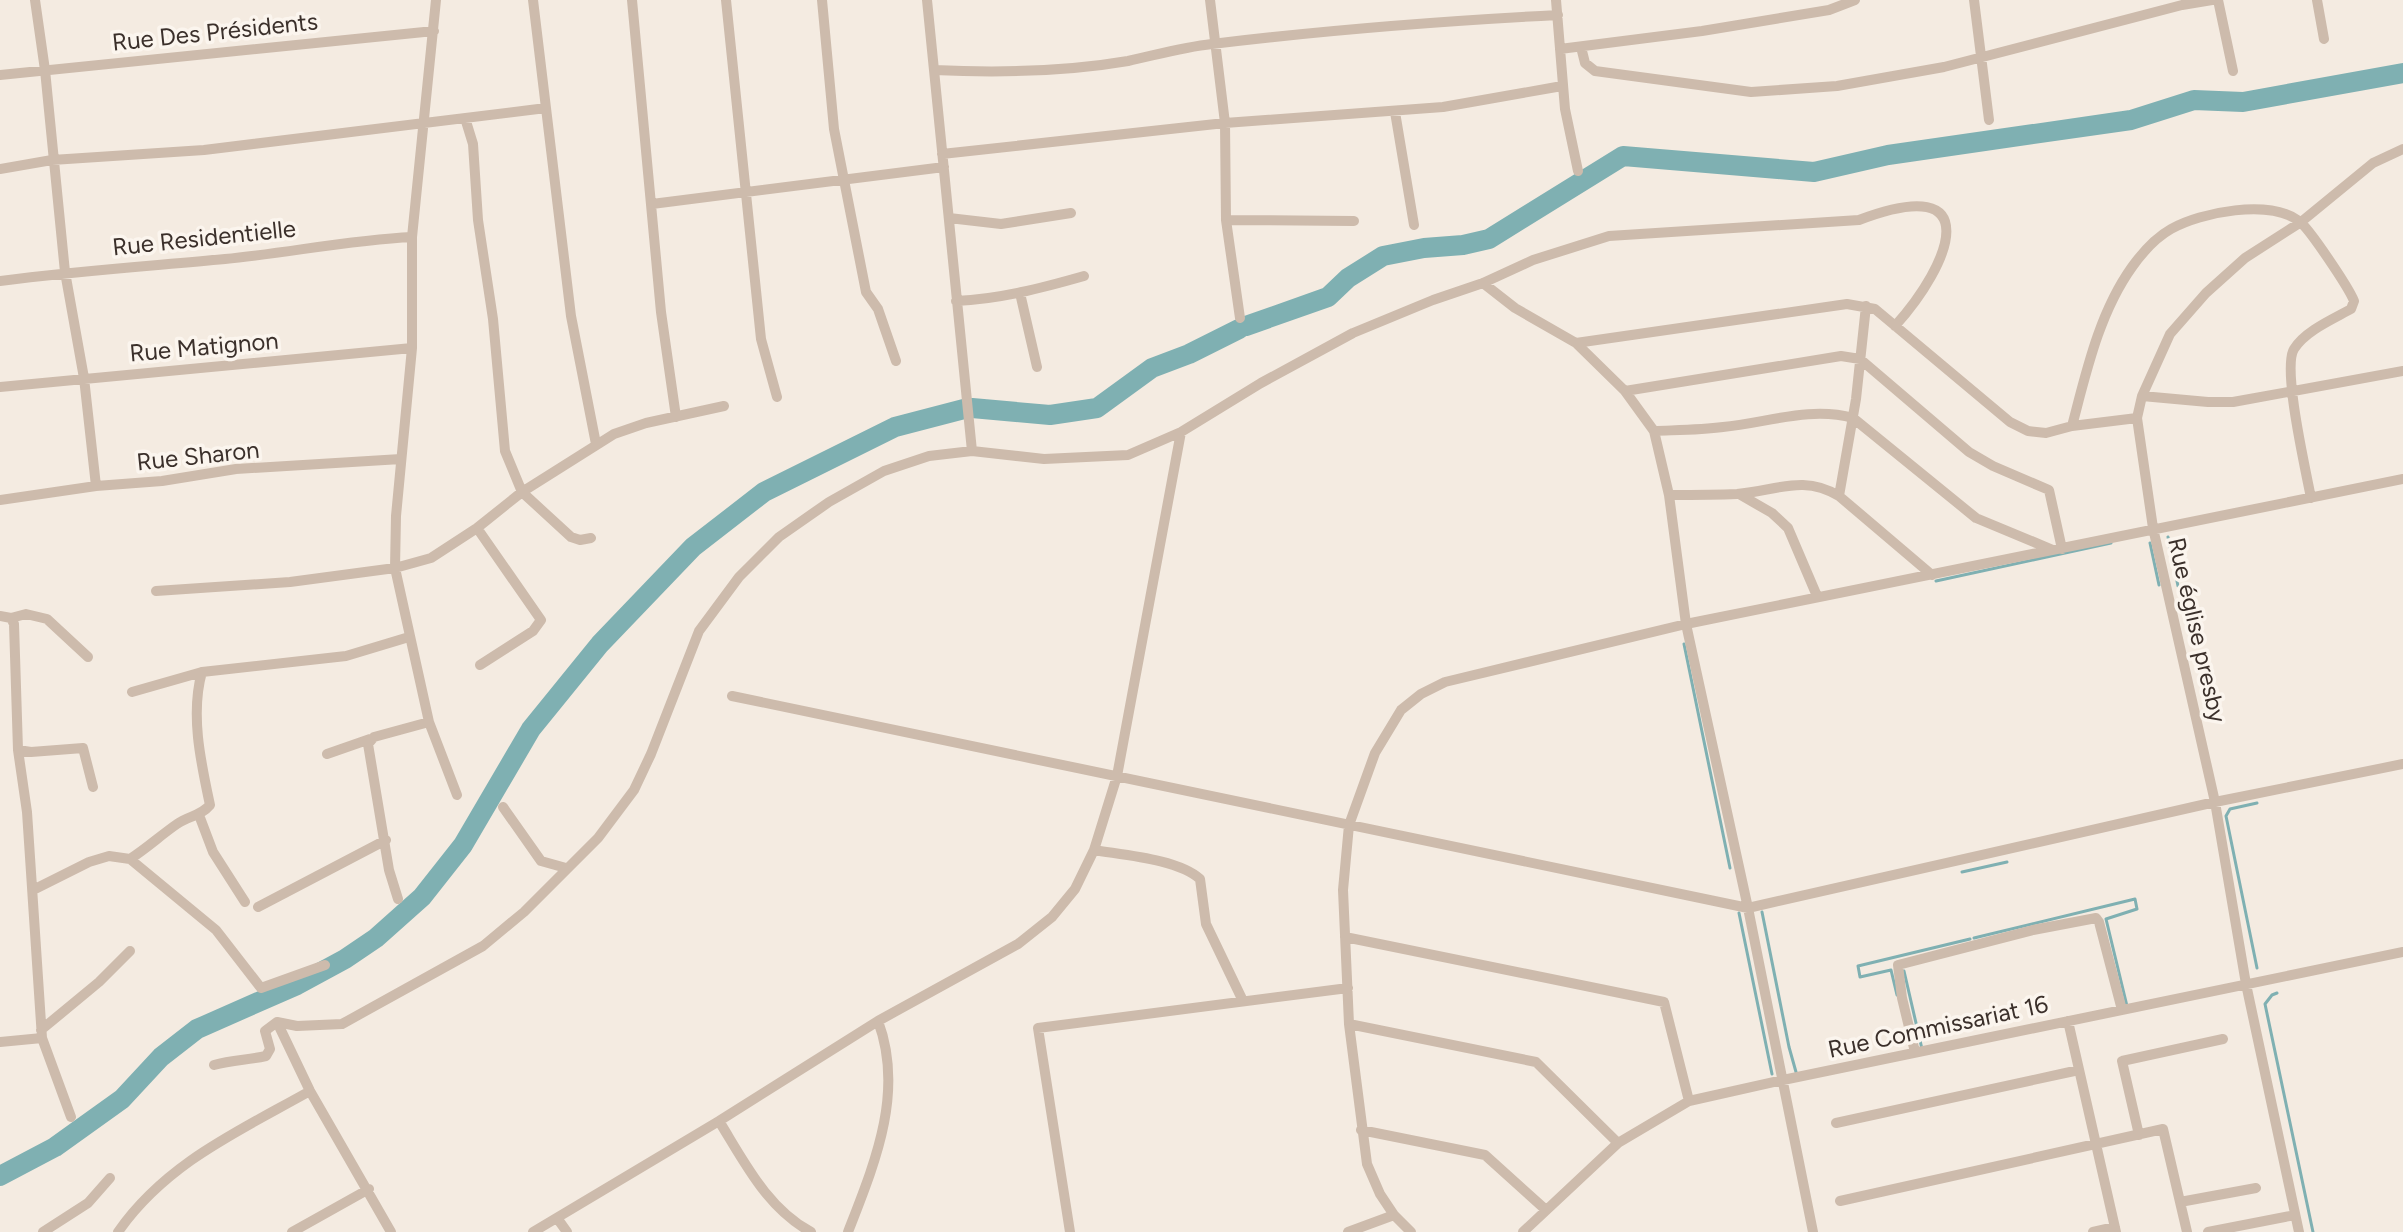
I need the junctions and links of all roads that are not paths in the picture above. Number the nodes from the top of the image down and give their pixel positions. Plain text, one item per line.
1 (35, 0) edge
2 (436, 0) edge
3 (533, 0) edge
4 (632, 0) edge
5 (726, 0) edge
6 (822, 0) edge
7 (927, 0) edge
8 (1210, 0) edge
9 (1556, 0) edge
10 (1855, 0) edge
11 (1974, 0) edge
12 (2215, 0) edge
13 (2317, 0) edge
14 (1558, 15) junction
15 (434, 31) junction
16 (2324, 39) dead end
17 (1215, 43) junction
18 (1581, 47) junction
19 (1560, 49) junction
20 (1982, 56) junction
21 (45, 70) junction
22 (934, 70) junction
23 (2233, 71) dead end
24 (0, 75) edge
25 (1562, 86) junction
26 (546, 108) junction
27 (1395, 112) junction
28 (465, 118) junction
29 (1989, 120) dead end
30 (426, 122) junction
31 (1225, 123) junction
32 (2403, 149) edge
33 (942, 154) junction
34 (52, 160) junction
35 (944, 167) junction
36 (0, 169) edge
37 (1578, 171) dead end
38 (844, 179) junction
39 (745, 192) junction
40 (652, 204) junction
41 (1071, 213) dead end
42 (949, 218) junction
43 (1226, 220) junction
44 (1354, 221) dead end
45 (2301, 222) junction
46 (1414, 225) dead end
47 (412, 237) junction
48 (65, 272) junction
49 (1084, 276) dead end
50 (0, 281) edge
51 (1483, 283) junction
52 (1020, 293) junction
53 (956, 301) junction
54 (1866, 306) junction
55 (1240, 318) dead end
56 (1895, 326) junction
57 (1576, 343) junction
58 (412, 348) junction
59 (1860, 359) junction
60 (896, 361) dead end
61 (1037, 367) dead end
62 (2403, 371) edge
63 (84, 378) junction
64 (0, 387) edge
65 (1625, 391) junction
66 (2293, 391) junction
67 (2142, 396) junction
68 (777, 397) dead end
69 (724, 406) dead end
70 (676, 417) junction
71 (1853, 418) junction
72 (2137, 418) junction
73 (2072, 426) junction
74 (1654, 431) junction
75 (1181, 432) junction
76 (596, 444) junction
77 (972, 451) junction
78 (401, 459) junction
79 (2403, 479) edge
80 (96, 486) junction
81 (522, 492) junction
82 (1739, 494) junction
83 (1669, 495) junction
84 (1839, 496) junction
85 (2311, 498) junction
86 (0, 500) edge
87 (477, 528) junction
88 (2153, 528) junction
89 (591, 538) dead end
90 (2058, 550) junction
91 (395, 568) junction
92 (1932, 575) junction
93 (156, 591) dead end
94 (1817, 596) junction
95 (6, 617) edge
96 (1686, 624) junction
97 (409, 637) junction
98 (88, 657) dead end
99 (480, 665) dead end
100 (202, 672) junction
101 (132, 692) dead end
102 (732, 696) dead end
103 (429, 722) junction
104 (370, 739) junction
105 (18, 750) junction
106 (327, 754) dead end
107 (2403, 764) edge
108 (1117, 776) junction
109 (93, 787) dead end
110 (457, 795) dead end
111 (2215, 802) junction
112 (503, 807) dead end
113 (199, 815) junction
114 (1349, 825) junction
115 (386, 840) junction
116 (1094, 850) junction
117 (130, 859) junction
118 (566, 868) junction
119 (33, 890) junction
120 (398, 899) dead end
121 (245, 902) dead end
122 (258, 907) dead end
123 (1748, 908) junction
124 (1345, 937) junction
125 (130, 951) dead end
126 (2403, 952) edge
127 (325, 965) dead end
128 (2246, 984) junction
129 (1348, 988) junction
130 (1243, 1001) junction
131 (2122, 1010) junction
132 (878, 1021) junction
133 (2068, 1021) junction
134 (277, 1022) junction
135 (1349, 1024) junction
136 (41, 1034) junction
137 (2223, 1039) dead end
138 (0, 1042) edge
139 (1915, 1052) junction
140 (214, 1065) dead end
141 (2079, 1070) junction
142 (1783, 1080) junction
143 (310, 1091) junction
144 (1689, 1101) junction
145 (71, 1117) dead end
146 (719, 1121) junction
147 (1836, 1123) dead end
148 (1361, 1130) junction
149 (2139, 1135) junction
150 (1618, 1143) junction
151 (2096, 1144) junction
152 (110, 1178) dead end
153 (2256, 1188) dead end
154 (369, 1189) junction
155 (1840, 1201) dead end
156 (2180, 1202) junction
157 (1546, 1210) junction
158 (1394, 1215) junction
159 (2295, 1215) junction
160 (557, 1218) junction
161 (2116, 1230) edge
162 (43, 1232) edge
163 (118, 1232) edge
164 (292, 1232) edge
165 (391, 1232) edge
166 (533, 1232) edge
167 (567, 1232) edge
168 (811, 1232) edge
169 (848, 1232) edge
170 (1070, 1232) edge
171 (1348, 1232) edge
172 (1411, 1232) edge
173 (1523, 1232) edge
174 (1813, 1232) edge
175 (2093, 1232) edge
176 (2187, 1232) edge
177 (2208, 1232) edge
178 (2299, 1232) edge

1 - 21 street
2 - 15 street
3 - 26 street
4 - 40 street
5 - 39 street
6 - 38 street
7 - 22 street
8 - 17 street
9 - 14 street
10 - 18 street
11 - 20 street
12 - 20 street
12 - 23 street
13 - 16 street
14 - 17 street
14 - 19 street
15 - 21 street, Rue Des Présidents
15 - 30 street
17 - 22 street
17 - 31 street
18 - 19 street
18 - 20 street
19 - 25 street
20 - 29 street
21 - 24 street, Rue Des Présidents
21 - 34 street
22 - 33 street
25 - 27 street
25 - 37 street
26 - 28 street
26 - 76 street
27 - 31 street
27 - 46 street
28 - 30 street
28 - 81 street
30 - 34 street
30 - 47 street
31 - 33 street
31 - 43 street
32 - 45 street, Rue église presby
33 - 35 street
34 - 36 street
34 - 48 street
35 - 38 street
35 - 42 street
38 - 39 street
38 - 60 street
39 - 40 street
39 - 68 street
40 - 70 street
41 - 42 street
42 - 53 street
43 - 44 street
43 - 55 street
45 - 66 street
45 - 67 street, Rue église presby
45 - 73 street
47 - 48 street, Rue Residentielle
47 - 58 street
48 - 50 street, Rue Residentielle
48 - 63 street
49 - 52 street
51 - 56 street
51 - 57 street
51 - 75 street
52 - 53 street
52 - 61 street
53 - 77 street
54 - 56 street
54 - 57 street
54 - 59 street
56 - 73 street
57 - 65 street
58 - 63 street, Rue Matignon
58 - 78 street
59 - 65 street
59 - 71 street
59 - 90 street
62 - 66 street
63 - 64 street, Rue Matignon
63 - 80 street
65 - 74 street
66 - 67 street
66 - 85 street
67 - 72 street, Rue église presby
69 - 70 street
70 - 76 street
71 - 74 street
71 - 84 street
71 - 90 street
72 - 73 street
72 - 88 street, Rue église presby
74 - 83 street
75 - 77 street
75 - 108 street
76 - 81 street
77 - 118 street
78 - 80 street, Rue Sharon
78 - 91 street
79 - 85 street
80 - 86 street, Rue Sharon
81 - 87 street
81 - 89 street
82 - 83 street
82 - 84 street
82 - 94 street
83 - 96 street
84 - 92 street
85 - 88 street
87 - 91 street
87 - 99 street
88 - 90 street
88 - 111 street, Rue église presby
90 - 92 street
91 - 93 street
91 - 97 street
92 - 94 street
94 - 96 street
95 - 98 street
95 - 105 street
96 - 114 street
96 - 123 street
97 - 100 street
97 - 103 street
100 - 101 street
100 - 113 street
102 - 108 street
103 - 104 street
103 - 110 street
104 - 106 street
104 - 115 street
105 - 109 street
105 - 119 street
107 - 111 street
108 - 114 street
108 - 116 street
111 - 123 street
111 - 128 street, Rue église presby
112 - 118 street
113 - 117 street
113 - 121 street
114 - 123 street
114 - 124 street
115 - 120 street
115 - 122 street
116 - 130 street
116 - 132 street
117 - 119 street
117 - 127 street
118 - 134 street
119 - 136 street
123 - 142 street
124 - 129 street
124 - 144 street
125 - 136 street
126 - 128 street, Rue Commissariat 16
128 - 131 street, Rue Commissariat 16
128 - 159 street, Rue église presby
129 - 130 street
129 - 135 street
130 - 170 street
131 - 133 street, Rue Commissariat 16
131 - 139 street
132 - 146 street
132 - 169 street
133 - 139 street, Rue Commissariat 16
133 - 141 street
134 - 140 street
134 - 143 street
135 - 148 street
135 - 150 street
136 - 138 street
136 - 145 street
137 - 149 street
139 - 142 street, Rue Commissariat 16
141 - 147 street
141 - 151 street
142 - 144 street, Rue Commissariat 16
142 - 174 street
143 - 154 street
143 - 163 street
144 - 150 street, Rue Commissariat 16
146 - 160 street
146 - 168 street
148 - 157 street
148 - 158 street
149 - 151 street
149 - 156 street
150 - 157 street, Rue Commissariat 16
151 - 155 street
151 - 161 street
152 - 162 street
153 - 156 street
154 - 164 street
154 - 165 street
156 - 176 street
157 - 173 street, Rue Commissariat 16
158 - 171 street
158 - 172 street
159 - 177 street
159 - 178 street, Rue église presby
160 - 166 street
160 - 167 street
161 - 175 street

